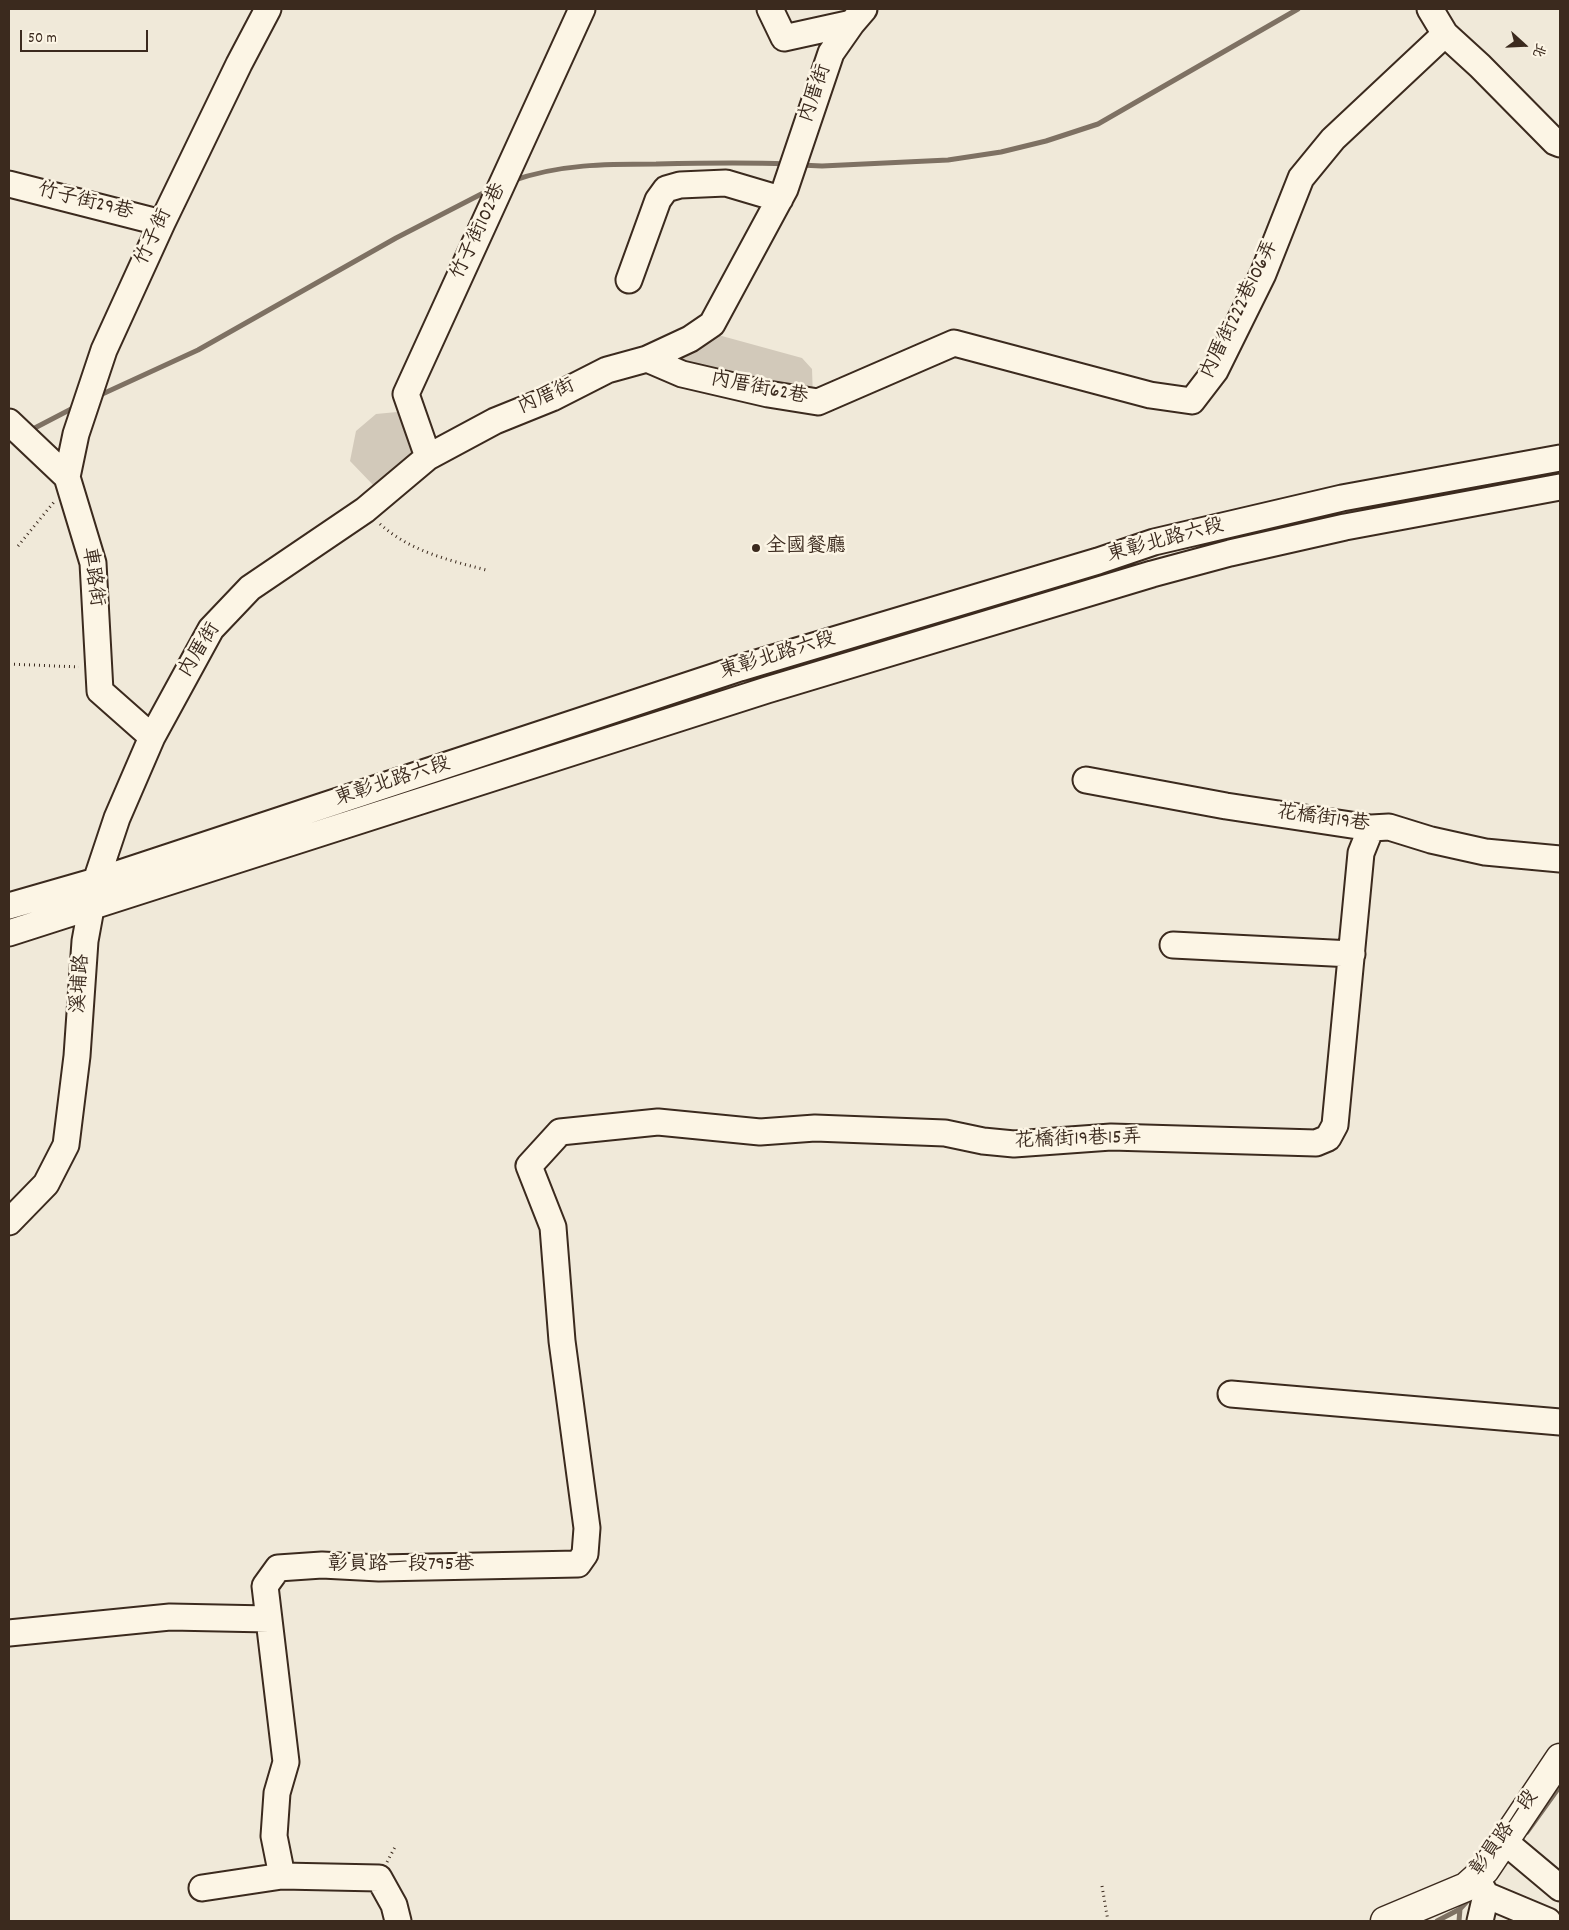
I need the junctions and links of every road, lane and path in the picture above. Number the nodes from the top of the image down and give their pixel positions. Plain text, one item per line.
1 (268, 9) edge
2 (582, 9) edge
3 (770, 9) edge
4 (1430, 9) edge
5 (858, 16) edge
6 (1445, 34) junction
7 (1560, 144) edge
8 (9, 184) edge
9 (780, 199) junction
10 (162, 223) junction
11 (629, 280) dead end
12 (954, 343) joint
13 (647, 359) junction
14 (11, 428) edge
15 (428, 457) junction
16 (1560, 458) edge
17 (69, 483) junction
18 (1560, 487) edge
19 (365, 510) junction
20 (18, 546) dead end
21 (486, 570) dead end
22 (9, 664) edge
23 (100, 668) junction
24 (152, 737) junction
25 (1086, 780) dead end
26 (1371, 828) junction
27 (1560, 859) edge
28 (96, 882) junction
29 (9, 906) edge
30 (92, 907) junction
31 (9, 933) edge
32 (1173, 945) dead end
33 (1352, 954) junction
34 (530, 1166) joint
35 (9, 1222) edge
36 (1231, 1394) dead end
37 (1560, 1422) edge
38 (268, 1619) junction
39 (9, 1633) edge
40 (1560, 1758) edge
41 (1504, 1841) junction
42 (282, 1876) junction
43 (1102, 1886) dead end
44 (1481, 1887) junction
45 (202, 1888) dead end
46 (1560, 1888) edge
47 (398, 1921) edge
48 (1108, 1921) edge
49 (1385, 1921) edge
50 (1480, 1921) edge
51 (1548, 1921) edge

1 - 10 street, 竹子街
2 - 15 street, 竹子街102巷
3 - 5 street
4 - 6 street
5 - 9 street, 內厝街
6 - 7 street
6 - 12 street, 內厝街222巷106弄
8 - 10 street, 竹子街29巷
9 - 11 street
9 - 13 street, 內厝街
10 - 17 street, 竹子街
12 - 13 street, 內厝街62巷
13 - 15 street, 內厝街
14 - 17 street, 車路街
15 - 19 street, 內厝街
16 - 28 street, 東彰北路六段
17 - 20 path
17 - 23 street, 車路街
18 - 30 street, 東彰北路六段
19 - 21 path
19 - 24 street, 內厝街
22 - 23 path
23 - 24 street, 車路街
24 - 28 street, 溪埔路
25 - 26 street, 花橋街19巷
26 - 27 street, 花橋街19巷
26 - 33 street, 花橋街19巷15弄
28 - 29 street, 東彰北路六段
28 - 30 street, 溪埔路
30 - 31 street, 東彰北路六段
30 - 35 street, 溪埔路
32 - 33 street
33 - 34 street, 花橋街19巷15弄
34 - 38 street, 彰員路一段795巷
36 - 37 street
38 - 39 street
38 - 42 street, 彰員路一段795巷
40 - 41 main road, 彰員路一段
41 - 44 main road, 彰員路一段
41 - 46 street
42 - 45 street
42 - 47 street
43 - 48 path
44 - 49 main road, 彰員路一段
44 - 50 street
44 - 51 street

